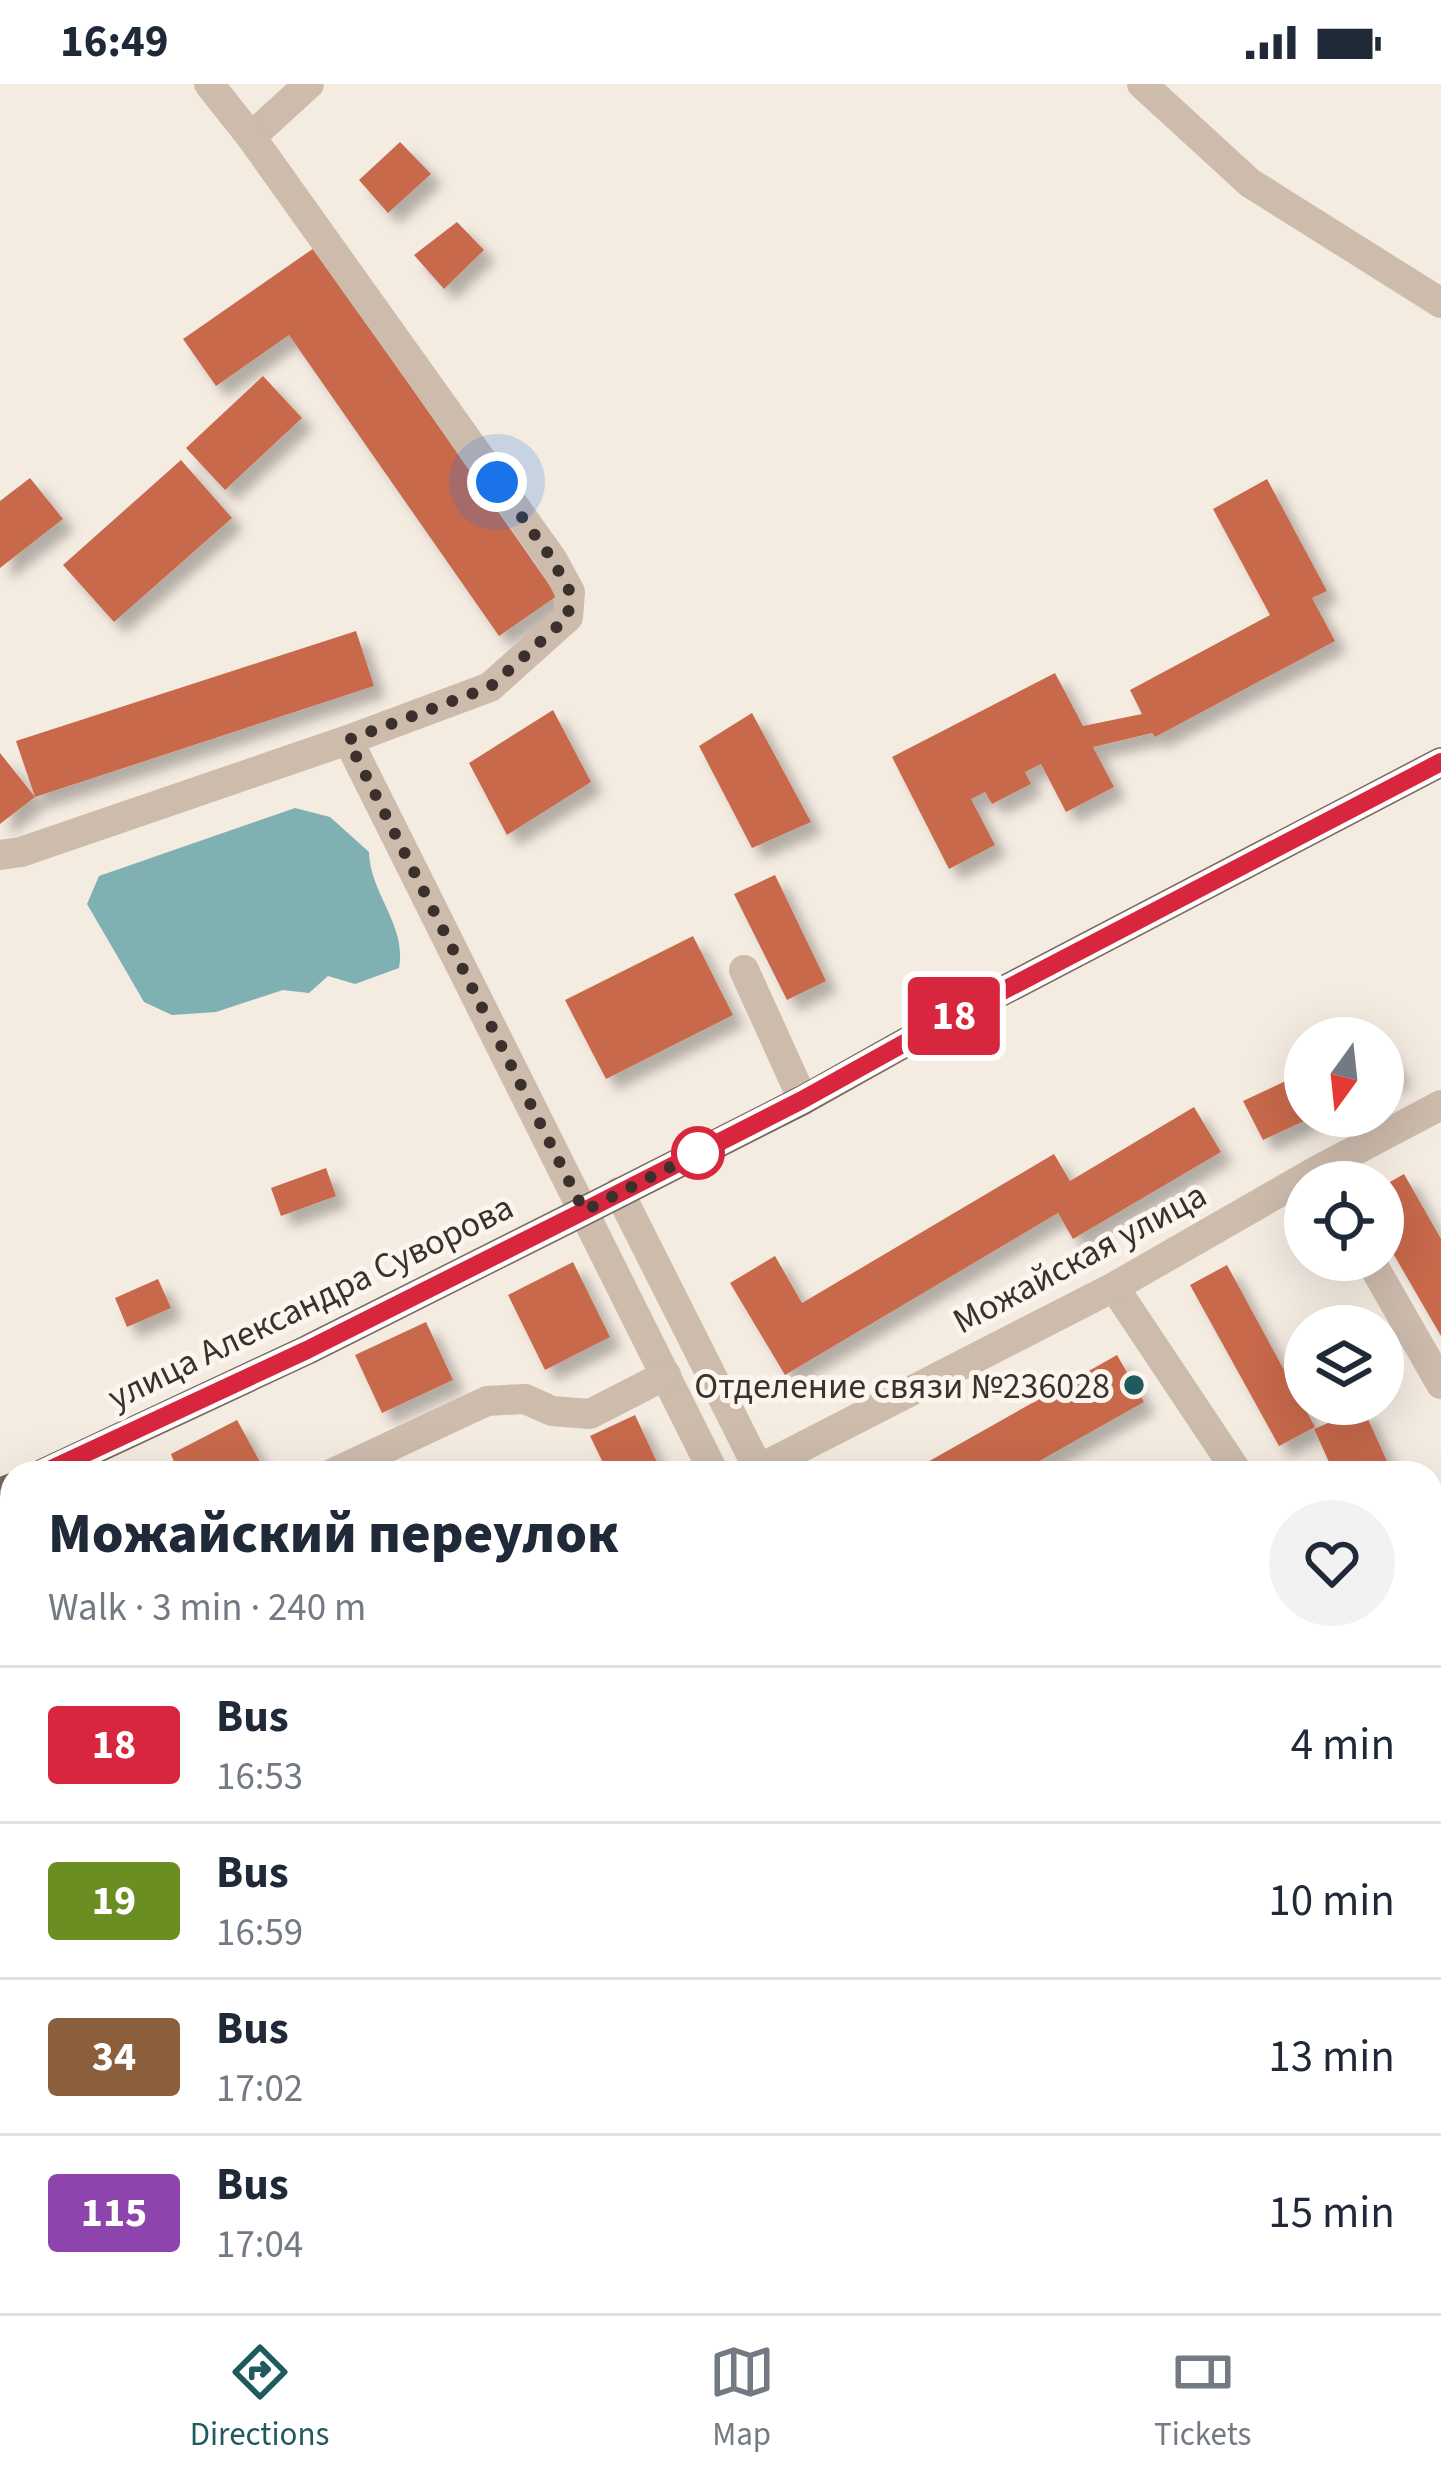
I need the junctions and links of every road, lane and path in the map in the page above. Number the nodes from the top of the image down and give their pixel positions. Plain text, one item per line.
1 (209, 84) edge
2 (309, 84) edge
3 (1142, 84) edge
4 (251, 137) junction
5 (1441, 303) edge
6 (348, 740) junction
7 (1441, 762) edge
8 (10, 854) edge
9 (744, 970) dead end
10 (802, 1100) junction
11 (1441, 1105) edge
12 (1347, 1161) edge
13 (619, 1192) junction
14 (1284, 1196) edge
15 (584, 1211) junction
16 (1382, 1281) edge
17 (1114, 1287) junction
18 (666, 1376) junction
19 (1441, 1384) edge
20 (70, 1461) edge
21 (359, 1461) edge
22 (708, 1461) edge
23 (749, 1461) edge
24 (774, 1461) edge
25 (1230, 1461) edge

1 - 4 street
2 - 4 street
3 - 5 street
4 - 6 street
6 - 8 street
6 - 15 street
7 - 10 main road, улица Александра Суворова
9 - 10 street
10 - 13 main road, улица Александра Суворова
11 - 12 street, Можайская улица
13 - 15 main road, улица Александра Суворова
13 - 23 street
14 - 17 street, Можайская улица
15 - 18 street
15 - 20 main road, улица Александра Суворова
16 - 19 street
17 - 24 street, Можайская улица
17 - 25 street
18 - 21 street
18 - 22 street

